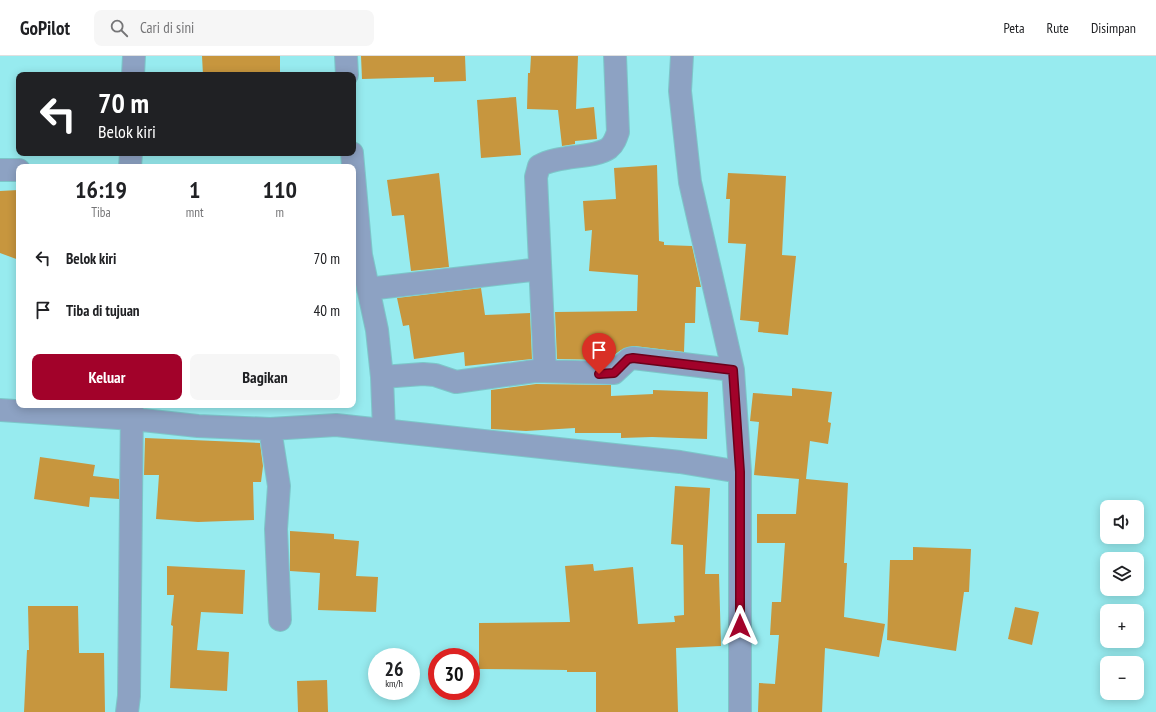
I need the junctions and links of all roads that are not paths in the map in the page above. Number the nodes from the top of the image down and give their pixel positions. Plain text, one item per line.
1 (134, 56) edge
2 (346, 56) edge
3 (615, 56) edge
4 (682, 56) edge
5 (133, 72) edge
6 (347, 72) edge
7 (0, 170) edge
8 (16, 170) edge
9 (356, 198) edge
10 (540, 268) junction
11 (368, 288) junction
12 (733, 370) junction
13 (545, 371) junction
14 (382, 377) junction
15 (0, 410) edge
16 (133, 412) edge
17 (270, 428) junction
18 (384, 430) junction
19 (740, 472) junction
20 (280, 620) dead end
21 (127, 712) edge
22 (740, 712) edge

1 - 5 street
2 - 6 street
3 - 10 street
4 - 12 street
7 - 8 street
9 - 11 street
10 - 11 street
10 - 13 street
11 - 14 street
12 - 13 street
12 - 19 street
13 - 14 street
14 - 18 street
15 - 16 street
16 - 17 street
16 - 21 street
17 - 18 street
17 - 20 street
18 - 19 street
19 - 22 street

